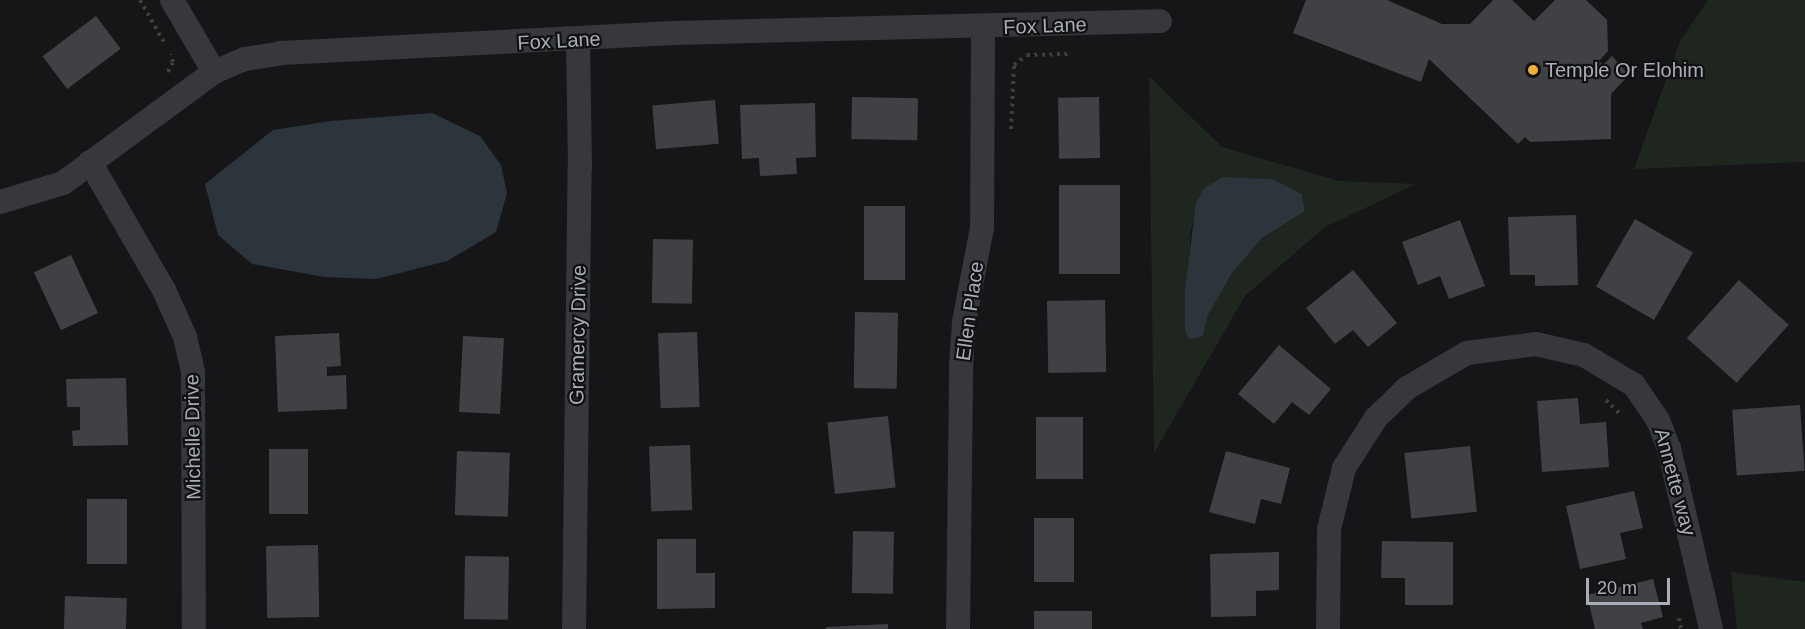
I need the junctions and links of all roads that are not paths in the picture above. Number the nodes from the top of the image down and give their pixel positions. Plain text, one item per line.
1 (172, 0) edge
2 (1160, 21) dead end
3 (982, 28) junction
4 (578, 41) junction
5 (214, 72) junction
6 (90, 162) junction
7 (0, 202) edge
8 (194, 629) edge
9 (574, 629) edge
10 (958, 629) edge
11 (1328, 629) edge
12 (1711, 629) edge

1 - 5 street
2 - 3 street, Fox Lane
3 - 4 street, Fox Lane
3 - 10 street, Ellen Place
4 - 5 street, Fox Lane
4 - 9 street, Gramercy Drive
5 - 6 street, Fox Lane
6 - 7 street, Fox Lane
6 - 8 street, Michelle Drive
11 - 12 street, Annette way

